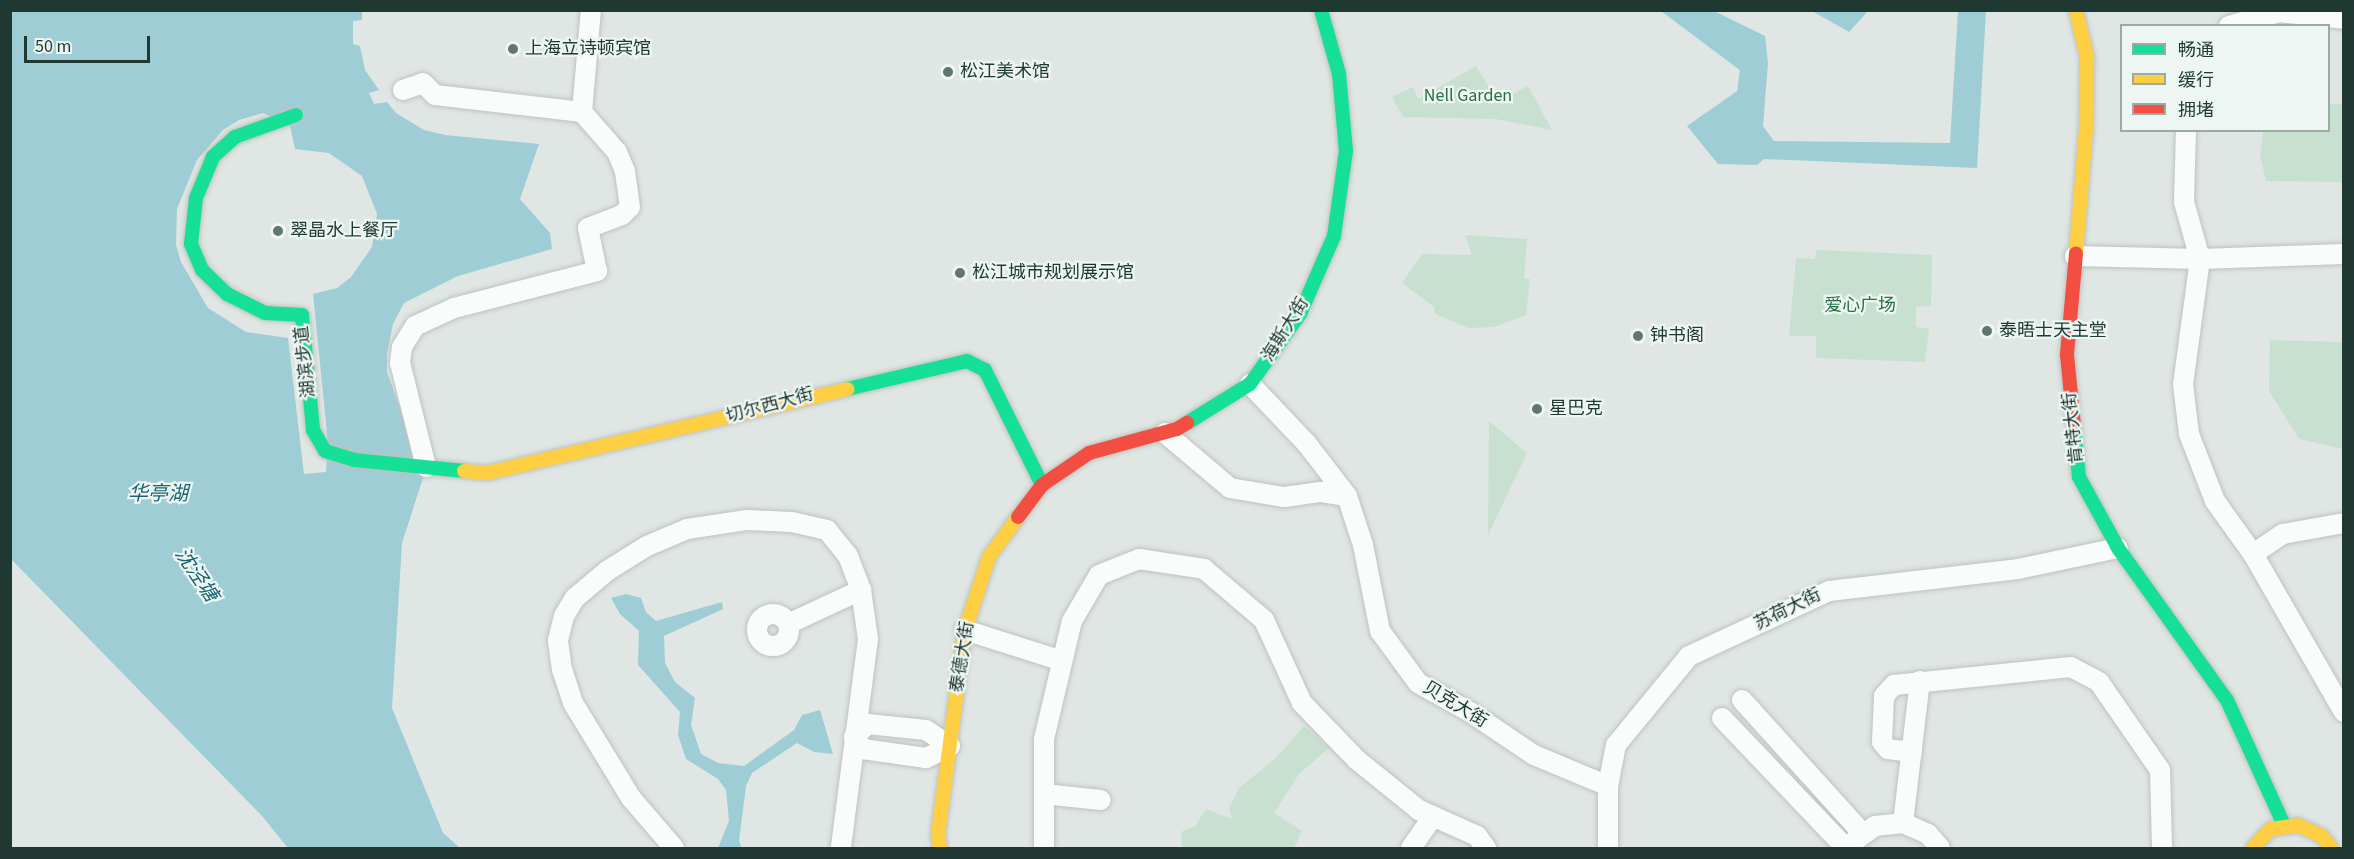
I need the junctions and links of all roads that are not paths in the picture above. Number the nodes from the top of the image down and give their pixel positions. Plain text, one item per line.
1 (591, 10) edge
2 (1321, 10) edge
3 (2076, 10) edge
4 (2343, 19) edge
5 (2236, 24) edge
6 (403, 90) dead end
7 (582, 112) junction
8 (296, 115) dead end
9 (2186, 132) edge
10 (2343, 254) edge
11 (2075, 256) junction
12 (2200, 259) junction
13 (1250, 384) junction
14 (1165, 433) junction
15 (426, 467) junction
16 (1042, 485) junction
17 (1347, 496) junction
18 (2343, 523) edge
19 (2118, 548) junction
20 (2253, 554) junction
21 (861, 590) junction
22 (788, 624) dead end
23 (965, 630) junction
24 (1062, 662) junction
25 (1920, 681) junction
26 (1742, 700) dead end
27 (2343, 712) edge
28 (1722, 718) dead end
29 (854, 737) junction
30 (950, 746) junction
31 (1912, 752) junction
32 (1608, 786) junction
33 (1044, 794) junction
34 (1101, 800) dead end
35 (1432, 816) junction
36 (1903, 823) junction
37 (2284, 825) junction
38 (1862, 834) junction
39 (2253, 848) edge
40 (674, 849) edge
41 (679, 849) edge
42 (692, 849) edge
43 (841, 849) edge
44 (940, 849) edge
45 (1044, 849) edge
46 (1411, 849) edge
47 (1486, 849) edge
48 (1608, 849) edge
49 (1847, 849) edge
50 (1940, 849) edge
51 (2162, 849) edge
52 (2244, 849) edge
53 (2331, 849) edge

1 - 7 street
2 - 13 street, 海斯大街
3 - 11 street, 肯特大街
4 - 5 street
6 - 7 street
7 - 15 street
8 - 15 street, 湖滨步道
9 - 12 street
10 - 12 street
11 - 12 street
11 - 19 street, 肯特大街
12 - 20 street
13 - 14 street, 海斯大街
13 - 17 street, 贝克大街
14 - 16 street, 海斯大街
14 - 17 street
15 - 16 street, 切尔西大街
16 - 23 street, 泰德大街
17 - 32 street, 贝克大街
18 - 20 street
19 - 32 street, 苏荷大街
19 - 37 street, 肯特大街
20 - 27 street
21 - 22 street
21 - 29 street
21 - 40 street
23 - 24 street
23 - 30 street, 泰德大街
24 - 33 street
24 - 35 street
25 - 31 street
25 - 31 street
25 - 51 street
26 - 38 street
28 - 49 street
29 - 30 street
29 - 30 street
29 - 43 street
30 - 44 street, 泰德大街
31 - 36 street
32 - 48 street, 苏荷大街
33 - 34 street
33 - 45 street
35 - 46 street
35 - 47 street
36 - 38 street
36 - 50 street
37 - 39 street
37 - 53 street
38 - 49 street
39 - 52 street
41 - 42 street

